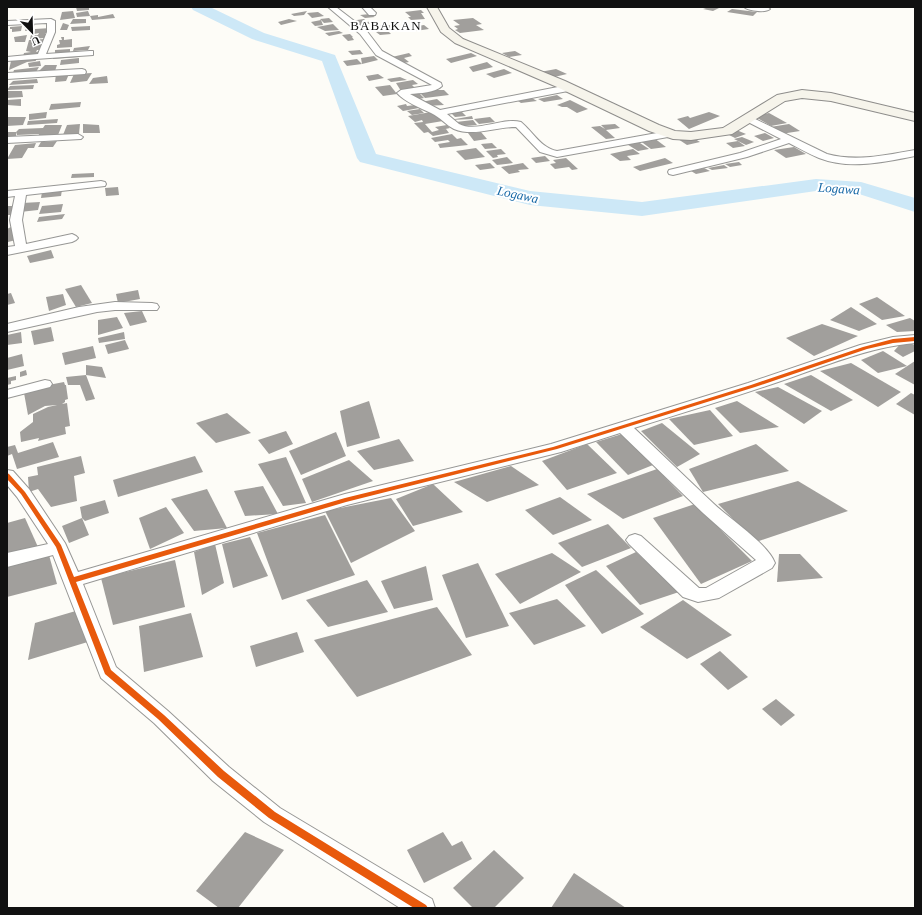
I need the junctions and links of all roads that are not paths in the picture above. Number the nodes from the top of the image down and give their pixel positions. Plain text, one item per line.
1 (332, 7) edge
2 (366, 7) edge
3 (432, 7) edge
4 (748, 7) edge
5 (766, 9) dead end
6 (372, 13) dead end
7 (7, 23) edge
8 (90, 53) dead end
9 (41, 56) junction
10 (7, 59) edge
11 (82, 72) dead end
12 (7, 76) edge
13 (568, 88) junction
14 (492, 102) junction
15 (439, 113) junction
16 (915, 116) edge
17 (749, 119) junction
18 (515, 124) junction
19 (668, 134) junction
20 (78, 137) dead end
21 (7, 140) edge
22 (790, 140) junction
23 (915, 153) edge
24 (673, 172) dead end
25 (101, 184) dead end
26 (21, 193) junction
27 (7, 194) edge
28 (72, 238) dead end
29 (21, 248) junction
30 (7, 251) edge
31 (152, 308) dead end
32 (7, 328) edge
33 (915, 339) edge
34 (45, 384) dead end
35 (7, 394) edge
36 (622, 426) junction
37 (7, 475) edge
38 (635, 540) dead end
39 (58, 547) junction
40 (7, 560) edge
41 (73, 580) junction
42 (423, 908) edge

1 - 15 street
2 - 6 street
3 - 13 main road
4 - 5 street
7 - 9 street
8 - 9 street
9 - 10 street
11 - 12 street
13 - 14 street
13 - 19 main road
14 - 15 street
14 - 18 street
15 - 18 street
16 - 17 main road
17 - 19 main road
17 - 22 street
18 - 19 street
20 - 21 street
22 - 23 street
22 - 24 street
25 - 26 street
26 - 27 street
26 - 29 street
28 - 29 street
29 - 30 street
31 - 32 street
33 - 36 street
34 - 35 street
36 - 38 street
36 - 41 street
37 - 39 street
39 - 40 street
39 - 41 street
41 - 42 street

